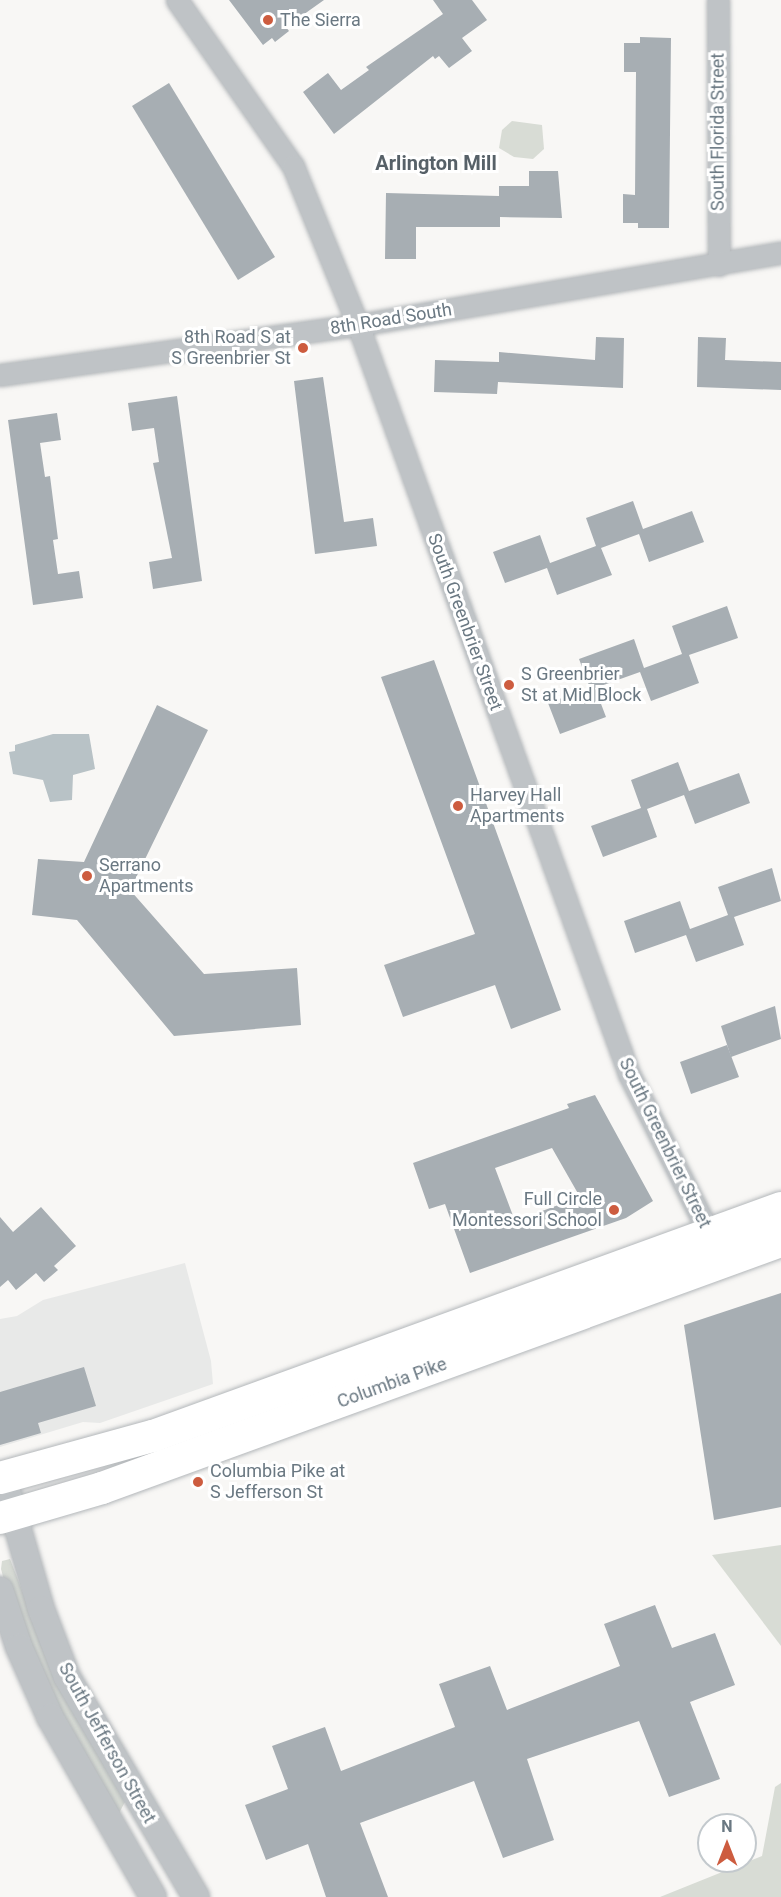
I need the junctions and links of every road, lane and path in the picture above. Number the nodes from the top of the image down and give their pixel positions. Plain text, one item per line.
1 (177, 0) edge
2 (718, 0) edge
3 (781, 253) edge
4 (718, 265) junction
5 (358, 324) junction
6 (0, 375) edge
7 (781, 1208) edge
8 (709, 1234) junction
9 (781, 1241) edge
10 (723, 1262) junction
11 (2, 1478) edge
12 (7, 1517) edge
13 (0, 1590) edge
14 (153, 1897) edge
15 (196, 1897) edge

1 - 5 street, South Greenbrier Street
2 - 4 street, South Florida Street
3 - 4 street, 8th Road South
4 - 5 street, 8th Road South
5 - 6 street, 8th Road South
5 - 8 street, South Greenbrier Street
7 - 8 main road, Columbia Pike
8 - 10 street, South Greenbrier Street
8 - 11 main road, Columbia Pike
9 - 10 main road, Columbia Pike
10 - 12 main road, Columbia Pike
11 - 12 street, South Jefferson Street
12 - 15 street, South Jefferson Street
13 - 14 street, South Jefferson Street

